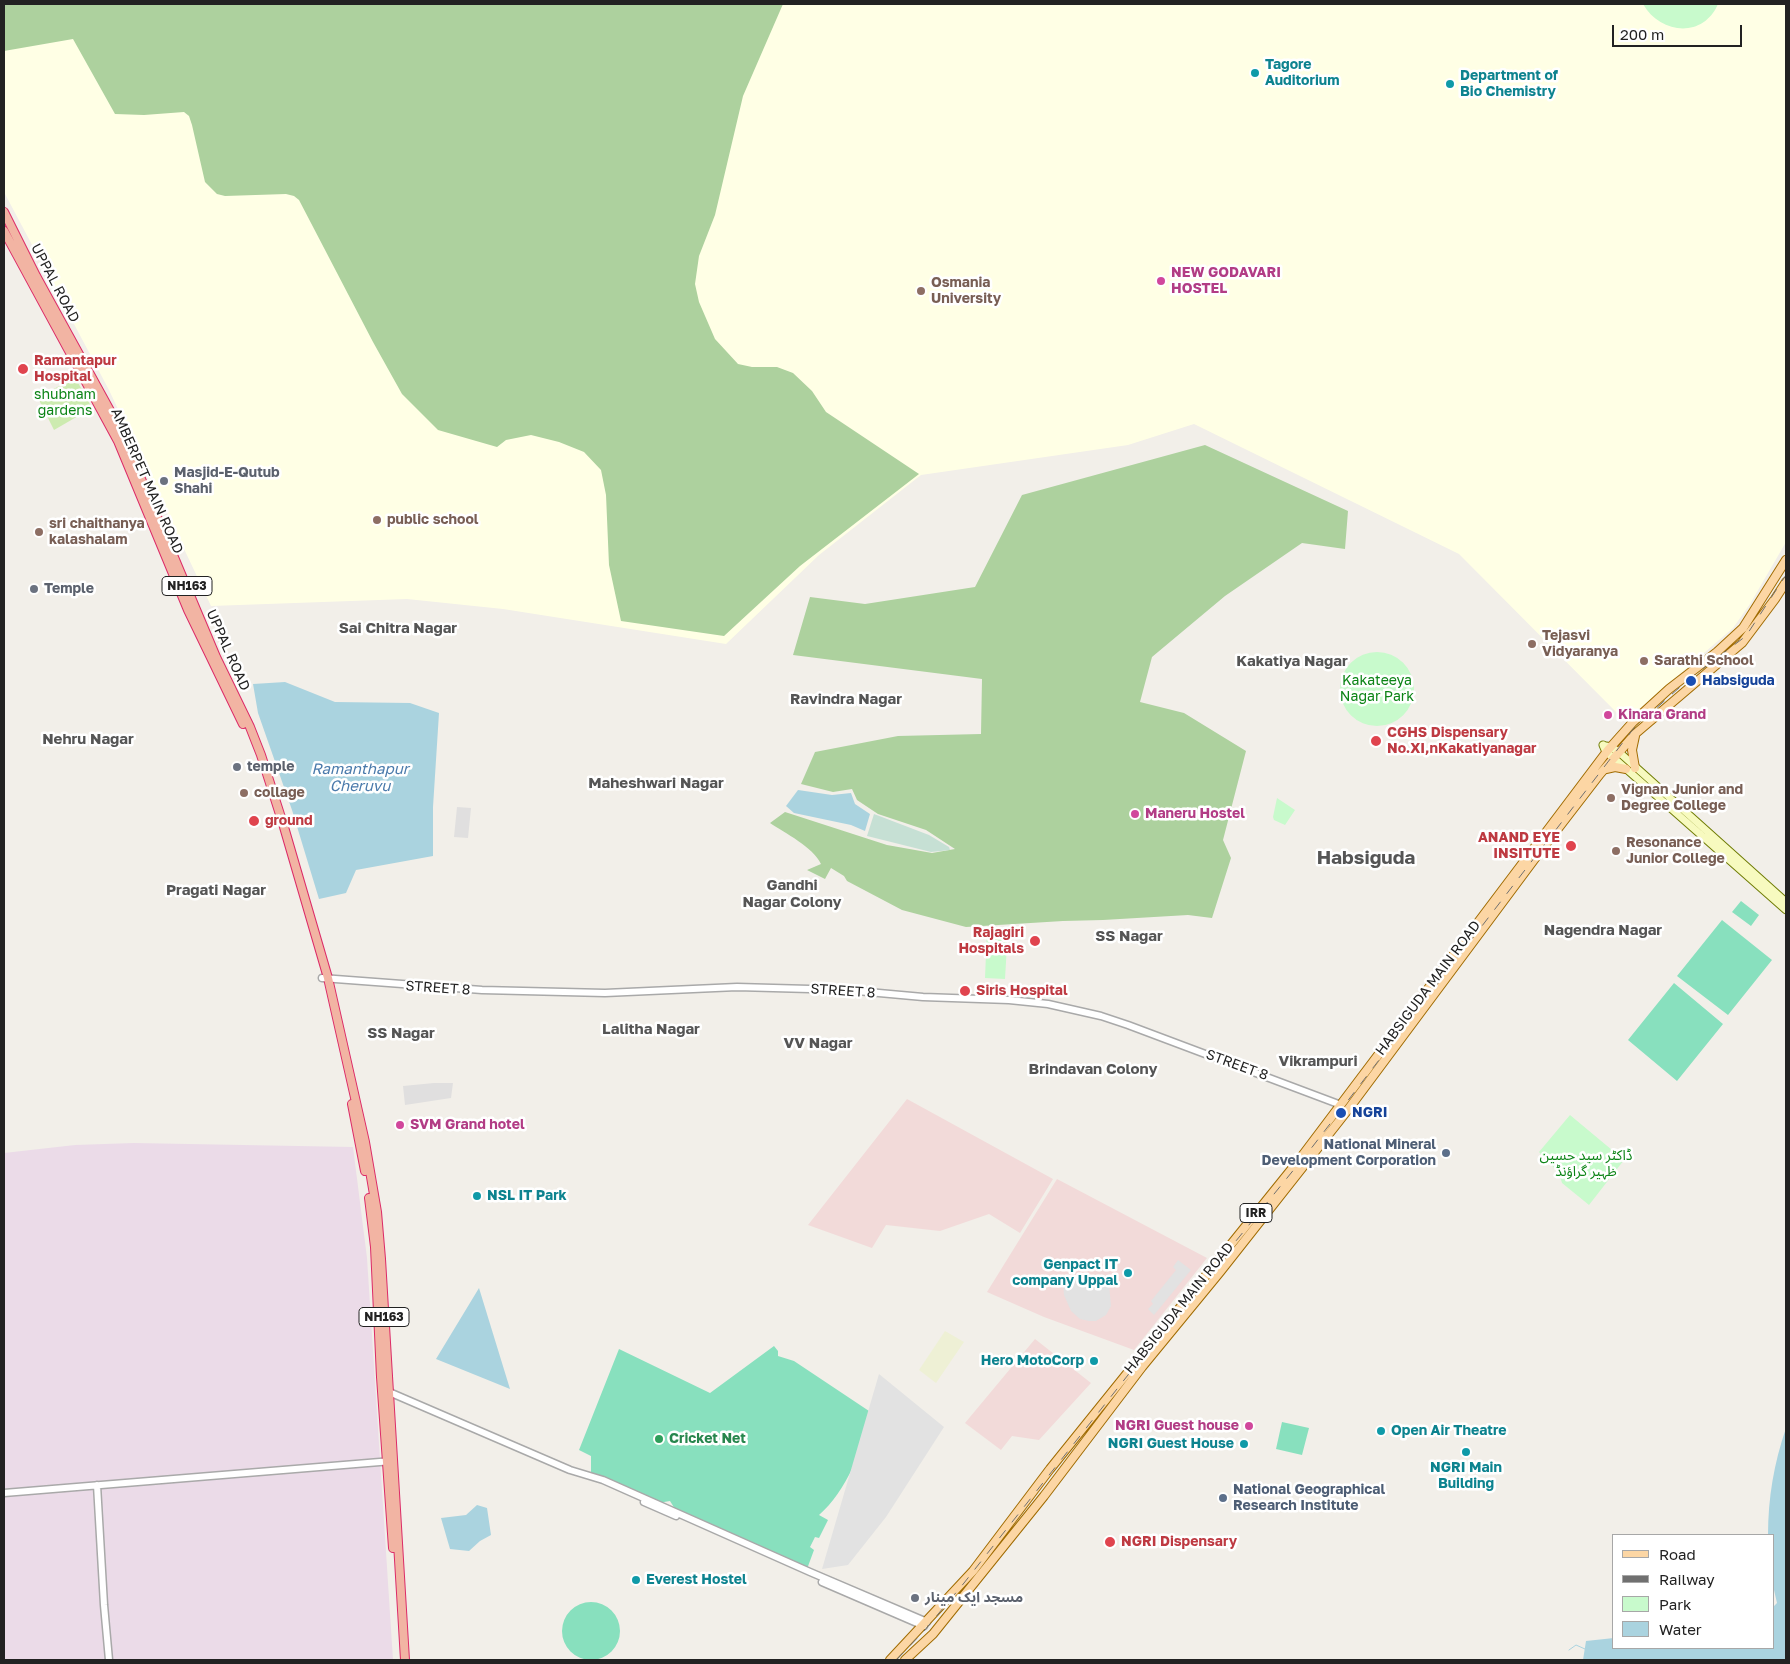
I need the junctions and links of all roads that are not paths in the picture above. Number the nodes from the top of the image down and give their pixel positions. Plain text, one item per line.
1 (4, 212) edge
2 (4, 231) edge
3 (1786, 560) edge
4 (1786, 582) edge
5 (1635, 734) junction
6 (252, 739) junction
7 (1606, 748) junction
8 (1618, 756) junction
9 (1630, 768) junction
10 (1604, 770) junction
11 (1786, 902) edge
12 (1786, 910) edge
13 (1486, 918) junction
14 (325, 978) junction
15 (1341, 1105) junction
16 (1213, 1265) junction
17 (1220, 1272) junction
18 (385, 1392) junction
19 (390, 1461) junction
20 (97, 1485) junction
21 (4, 1493) edge
22 (979, 1570) junction
23 (925, 1624) junction
24 (109, 1660) edge
25 (400, 1660) edge
26 (405, 1660) edge
27 (890, 1660) edge
28 (905, 1660) edge

1 - 6 highway, UPPAL ROAD / NH163
2 - 6 highway, AMBERPET MAIN ROAD / NH163
3 - 7 main road, HABSIGUDA MAIN ROAD / IRR
4 - 5 main road, HABSIGUDA MAIN ROAD / IRR
5 - 8 main road, HABSIGUDA MAIN ROAD / IRR
5 - 9 main road
6 - 14 highway, UPPAL ROAD / NH163
7 - 8 main road
7 - 13 main road, HABSIGUDA MAIN ROAD / IRR
8 - 9 main road
8 - 10 main road, HABSIGUDA MAIN ROAD / IRR
9 - 10 main road
9 - 11 main road
9 - 12 main road
10 - 13 main road, HABSIGUDA MAIN ROAD / IRR
13 - 15 main road, HABSIGUDA MAIN ROAD / IRR
13 - 17 main road, HABSIGUDA MAIN ROAD / IRR
14 - 15 street, STREET 8
14 - 18 highway, NH163
15 - 16 main road, HABSIGUDA MAIN ROAD / IRR
16 - 17 main road
16 - 22 main road, HABSIGUDA MAIN ROAD / IRR
17 - 22 main road, HABSIGUDA MAIN ROAD / IRR
18 - 19 highway, NH163
18 - 23 street
19 - 20 street
19 - 25 highway, NH163
19 - 26 highway, NH163
20 - 21 street
20 - 24 street
22 - 23 main road, HABSIGUDA MAIN ROAD / IRR
22 - 28 main road, HABSIGUDA MAIN ROAD / IRR
23 - 27 main road, HABSIGUDA MAIN ROAD / IRR

